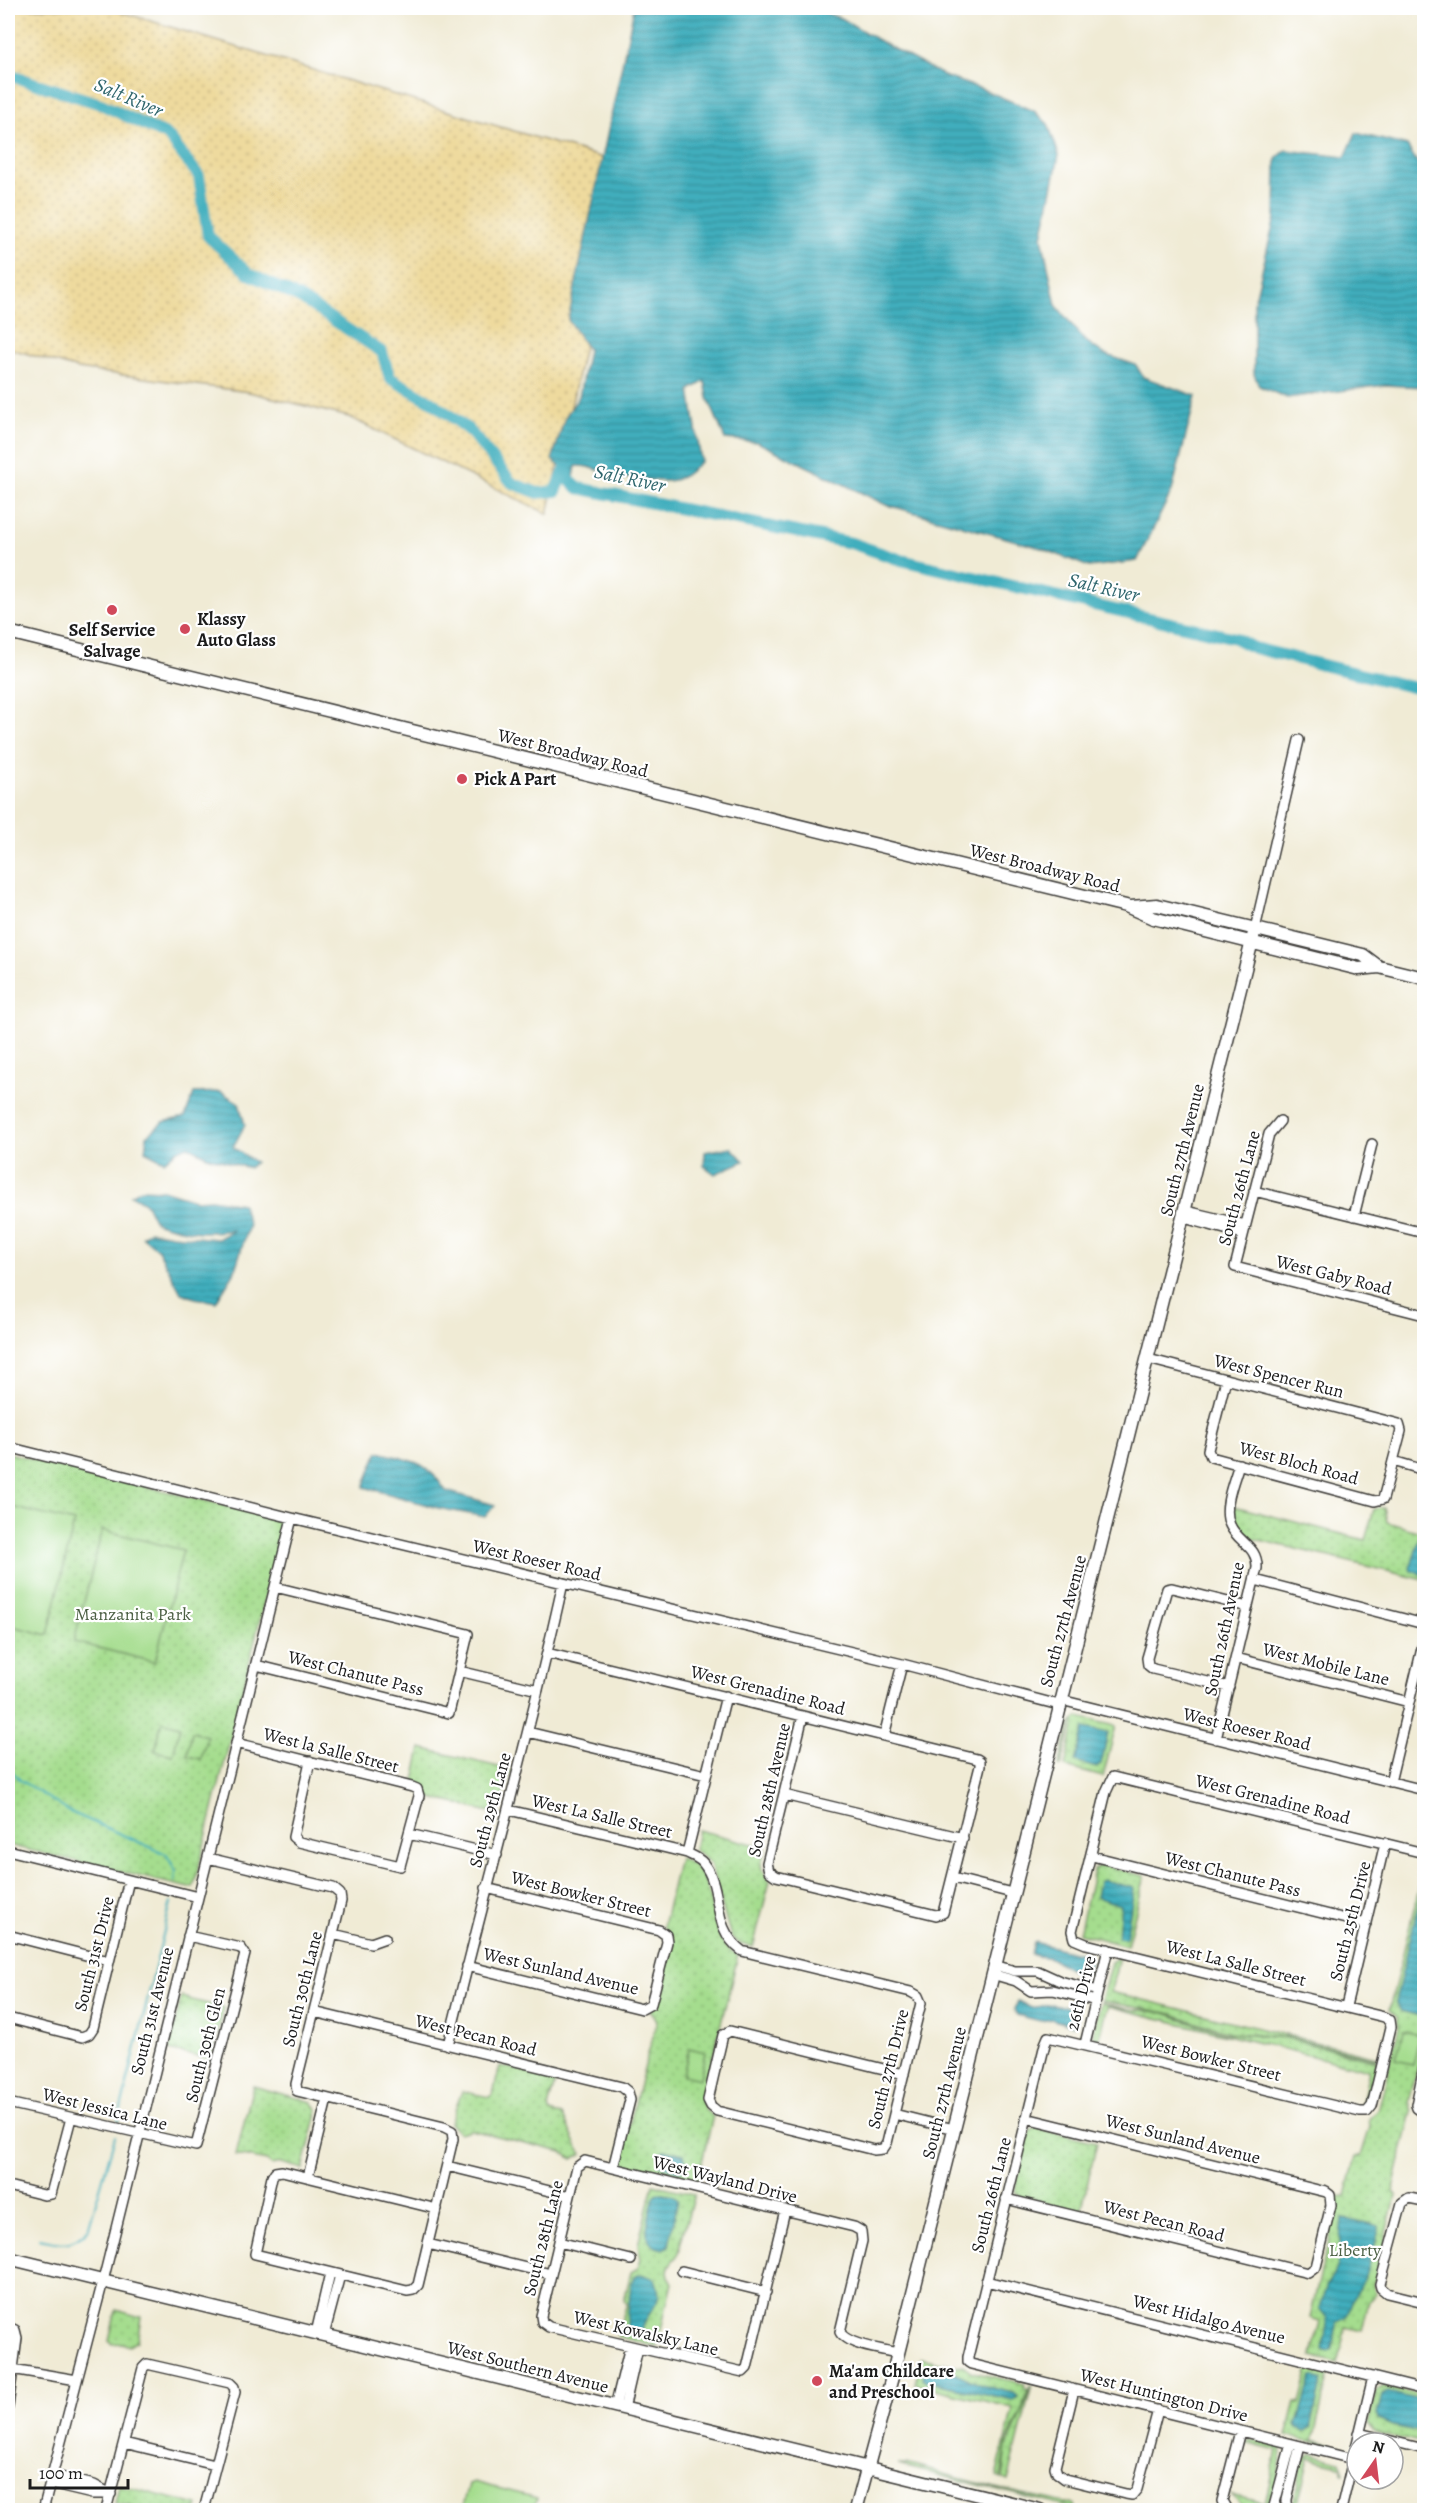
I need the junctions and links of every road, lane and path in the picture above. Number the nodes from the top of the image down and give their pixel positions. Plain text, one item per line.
1 (8, 632) edge
2 (1299, 740) dead end
3 (1130, 907) junction
4 (1255, 928) junction
5 (1252, 942) junction
6 (1379, 966) junction
7 (1425, 978) edge
8 (1280, 1121) dead end
9 (1372, 1144) dead end
10 (1254, 1191) junction
11 (1185, 1214) junction
12 (1354, 1216) junction
13 (1244, 1229) junction
14 (1425, 1233) edge
15 (1235, 1267) joint
16 (1425, 1315) edge
17 (1148, 1359) junction
18 (1227, 1379) junction
19 (8, 1448) edge
20 (1393, 1461) junction
21 (1239, 1464) junction
22 (1425, 1470) edge
23 (292, 1518) junction
24 (1255, 1580) junction
25 (563, 1583) junction
26 (275, 1587) junction
27 (1248, 1607) junction
28 (1425, 1624) edge
29 (1425, 1640) edge
30 (546, 1653) junction
31 (1236, 1659) junction
32 (902, 1664) junction
33 (256, 1665) junction
34 (459, 1671) junction
35 (1229, 1687) junction
36 (538, 1690) junction
37 (726, 1696) junction
38 (1409, 1702) junction
39 (1060, 1703) junction
40 (803, 1716) junction
41 (528, 1732) junction
42 (884, 1736) junction
43 (1216, 1739) junction
44 (236, 1743) junction
45 (310, 1761) junction
46 (706, 1775) junction
47 (1390, 1782) junction
48 (1425, 1790) edge
49 (784, 1795) junction
50 (509, 1810) junction
51 (410, 1834) junction
52 (963, 1839) junction
53 (1385, 1843) junction
54 (8, 1851) edge
55 (687, 1853) junction
56 (1425, 1853) edge
57 (496, 1855) junction
58 (1092, 1856) junction
59 (208, 1858) junction
60 (953, 1878) junction
61 (129, 1880) junction
62 (486, 1888) junction
63 (1012, 1893) junction
64 (198, 1897) junction
65 (1366, 1924) junction
66 (333, 1934) junction
67 (8, 1935) edge
68 (188, 1936) junction
69 (385, 1938) dead end
70 (1108, 1949) junction
71 (109, 1961) junction
72 (467, 1966) junction
73 (993, 1970) junction
74 (1097, 1996) junction
75 (647, 2006) joint
76 (1346, 2006) junction
77 (314, 2012) junction
78 (8, 2018) edge
79 (1048, 2037) joint
80 (1085, 2044) junction
81 (448, 2045) junction
82 (1425, 2067) edge
83 (904, 2074) junction
84 (327, 2099) junction
85 (8, 2103) edge
86 (1421, 2110) edge
87 (1367, 2112) joint
88 (894, 2114) junction
89 (71, 2118) junction
90 (1026, 2118) junction
91 (954, 2129) junction
92 (139, 2134) junction
93 (195, 2146) joint
94 (580, 2163) joint
95 (447, 2166) junction
96 (613, 2168) junction
97 (308, 2177) junction
98 (8, 2186) edge
99 (570, 2196) junction
100 (1006, 2199) junction
101 (1425, 2201) edge
102 (436, 2210) junction
103 (785, 2210) junction
104 (559, 2242) junction
105 (428, 2244) junction
106 (8, 2258) edge
107 (631, 2260) dead end
108 (682, 2271) dead end
109 (1313, 2271) joint
110 (335, 2274) junction
111 (551, 2274) junction
112 (103, 2281) junction
113 (986, 2281) junction
114 (766, 2292) junction
115 (1425, 2302) edge
116 (542, 2322) joint
117 (11, 2329) edge
118 (320, 2334) junction
119 (634, 2347) junction
120 (898, 2353) junction
121 (968, 2362) joint
122 (12, 2369) junction
123 (1373, 2377) junction
124 (77, 2380) junction
125 (1074, 2390) junction
126 (1425, 2390) edge
127 (8, 2407) edge
128 (620, 2408) junction
129 (1158, 2410) junction
130 (1240, 2431) junction
131 (1360, 2431) edge
132 (124, 2443) junction
133 (1405, 2444) edge
134 (1296, 2445) junction
135 (1425, 2449) edge
136 (1345, 2457) edge
137 (215, 2465) junction
138 (867, 2469) junction
139 (51, 2479) junction
140 (1346, 2491) edge
141 (111, 2494) junction
142 (43, 2511) edge
143 (106, 2511) edge
144 (204, 2511) edge
145 (856, 2511) edge
146 (1040, 2511) edge
147 (1227, 2511) edge
148 (1273, 2511) edge
149 (1287, 2511) edge
150 (1341, 2511) edge

1 - 3 main road, West Broadway Road
2 - 4 street, South 27th Avenue
3 - 4 main road, West Broadway Road
3 - 5 main road, West Broadway Road
4 - 5 main road, South 27th Avenue
4 - 6 main road, West Broadway Road
5 - 6 main road, West Broadway Road
5 - 11 main road, South 27th Avenue
6 - 7 main road, West Broadway Road
8 - 10 street, South 26th Lane
9 - 12 street
10 - 12 street
10 - 13 street, South 26th Lane
11 - 13 street
11 - 17 main road, South 27th Avenue
12 - 14 street
13 - 15 street, South 26th Lane
15 - 16 street, West Gaby Road
17 - 18 street, West Spencer Run
17 - 39 main road, South 27th Avenue
18 - 20 street, West Spencer Run
18 - 21 street, West Bloch Road
19 - 23 street, West Roeser Road
20 - 21 street, West Bloch Road
20 - 22 street
21 - 24 street, South 26th Avenue
23 - 25 street, West Roeser Road
23 - 26 street, South 31st Avenue
24 - 27 street, South 26th Avenue
24 - 28 street
25 - 30 street, South 29th Lane
25 - 32 street, West Roeser Road
26 - 33 street, South 31st Avenue
26 - 34 street
27 - 31 street, South 26th Avenue
27 - 35 street
29 - 38 street
30 - 36 street, South 29th Lane
30 - 37 street, West Grenadine Road
31 - 35 street, South 26th Avenue
31 - 38 street, West Mobile Lane
32 - 39 street, West Roeser Road
32 - 42 street
33 - 34 street, West Chanute Pass
33 - 44 street, South 31st Avenue
34 - 36 street
35 - 43 street, South 26th Avenue
36 - 41 street, South 29th Lane
37 - 40 street, West Grenadine Road
37 - 46 street
38 - 47 street
39 - 43 street, West Roeser Road
39 - 63 main road, South 27th Avenue
40 - 42 street, West Grenadine Road
40 - 49 street, South 28th Avenue
41 - 46 street
41 - 50 street, South 29th Lane
42 - 52 street, West Grenadine Road
43 - 47 street, West Roeser Road
44 - 45 street, West la Salle Street
44 - 59 street, South 31st Avenue
45 - 51 street, West la Salle Street
45 - 51 street
46 - 55 street
47 - 48 street, West Roeser Road
49 - 52 street
49 - 60 street, South 28th Avenue
50 - 55 street, West La Salle Street
50 - 57 street, South 29th Lane
51 - 57 street
52 - 60 street
53 - 56 street, West Grenadine Road
53 - 58 street, West Grenadine Road
53 - 65 street, South 25th Drive
54 - 61 street
55 - 83 street, South 27th Drive
57 - 62 street, South 29th Lane
58 - 65 street, West Chanute Pass
58 - 70 street, West La Salle Street
59 - 64 street, South 31st Avenue
59 - 66 street, South 30th Lane
60 - 63 street
61 - 64 street
61 - 71 street, South 31st Drive
62 - 72 street, South 29th Lane
62 - 75 street, West Bowker Street
63 - 73 main road, South 27th Avenue
64 - 68 street, South 31st Avenue
65 - 76 street, South 25th Drive
66 - 69 street
66 - 77 street, South 30th Lane
67 - 71 street
68 - 92 street, South 31st Avenue
68 - 93 street, South 30th Glen
70 - 74 street, 26th Drive
70 - 76 street, West La Salle Street
71 - 78 street, South 31st Drive
72 - 75 street, West Sunland Avenue
72 - 81 street, South 29th Lane
73 - 74 street
73 - 74 street
73 - 91 main road, South 27th Avenue
74 - 80 street, 26th Drive
76 - 87 street, West La Salle Street
77 - 81 street, West Pecan Road
77 - 84 street, South 30th Lane
79 - 80 street, West Bowker Street
79 - 90 street, South 26th Lane
80 - 87 street, West Bowker Street
81 - 96 street, West Pecan Road
82 - 86 street
83 - 88 street, South 27th Drive
83 - 88 street, South 27th Drive
84 - 95 street
84 - 97 street
85 - 89 street, West Jessica Lane
88 - 91 street
89 - 92 street, West Jessica Lane
89 - 98 street
90 - 100 street, South 26th Lane
90 - 109 street, West Sunland Avenue
91 - 120 main road, South 27th Avenue
92 - 93 street, West Jessica Lane
92 - 112 street, South 31st Avenue
94 - 96 street, West Wayland Drive
94 - 99 street, South 28th Lane
95 - 99 street
95 - 102 street
96 - 103 street, West Wayland Drive
97 - 102 street
97 - 110 street
99 - 104 street, South 28th Lane
100 - 109 street, West Pecan Road
100 - 113 street, South 26th Lane
101 - 115 street
102 - 105 street
103 - 114 street
103 - 120 street, West Wayland Drive
104 - 107 street
104 - 111 street, South 28th Lane
105 - 110 street
105 - 111 street
106 - 112 main road, West Southern Avenue
108 - 114 street
110 - 118 street
111 - 116 street, South 28th Lane
112 - 118 main road, West Southern Avenue
112 - 124 street, South 31st Avenue
113 - 121 street, South 26th Lane
113 - 123 street, West Hidalgo Avenue
114 - 119 street, West Kowalsky Lane
116 - 119 street, West Kowalsky Lane
117 - 122 street
118 - 128 main road, West Southern Avenue
119 - 128 street
120 - 138 main road, South 27th Avenue
121 - 125 street, West Huntington Drive
122 - 124 street
122 - 127 street
123 - 126 street, West Hidalgo Avenue
123 - 131 street
124 - 139 street, South 31st Avenue
125 - 129 street, West Huntington Drive
125 - 129 street
128 - 138 main road, West Southern Avenue
129 - 130 street, West Huntington Drive
130 - 134 street, West Huntington Drive
130 - 147 street
132 - 137 street
132 - 137 street
132 - 141 street
133 - 135 street
134 - 136 street, West Huntington Drive
134 - 148 street
134 - 149 street
137 - 144 street
138 - 145 main road, South 27th Avenue
138 - 146 main road, West Southern Avenue
139 - 141 street
139 - 142 street, South 31st Avenue
140 - 150 street
141 - 143 street

